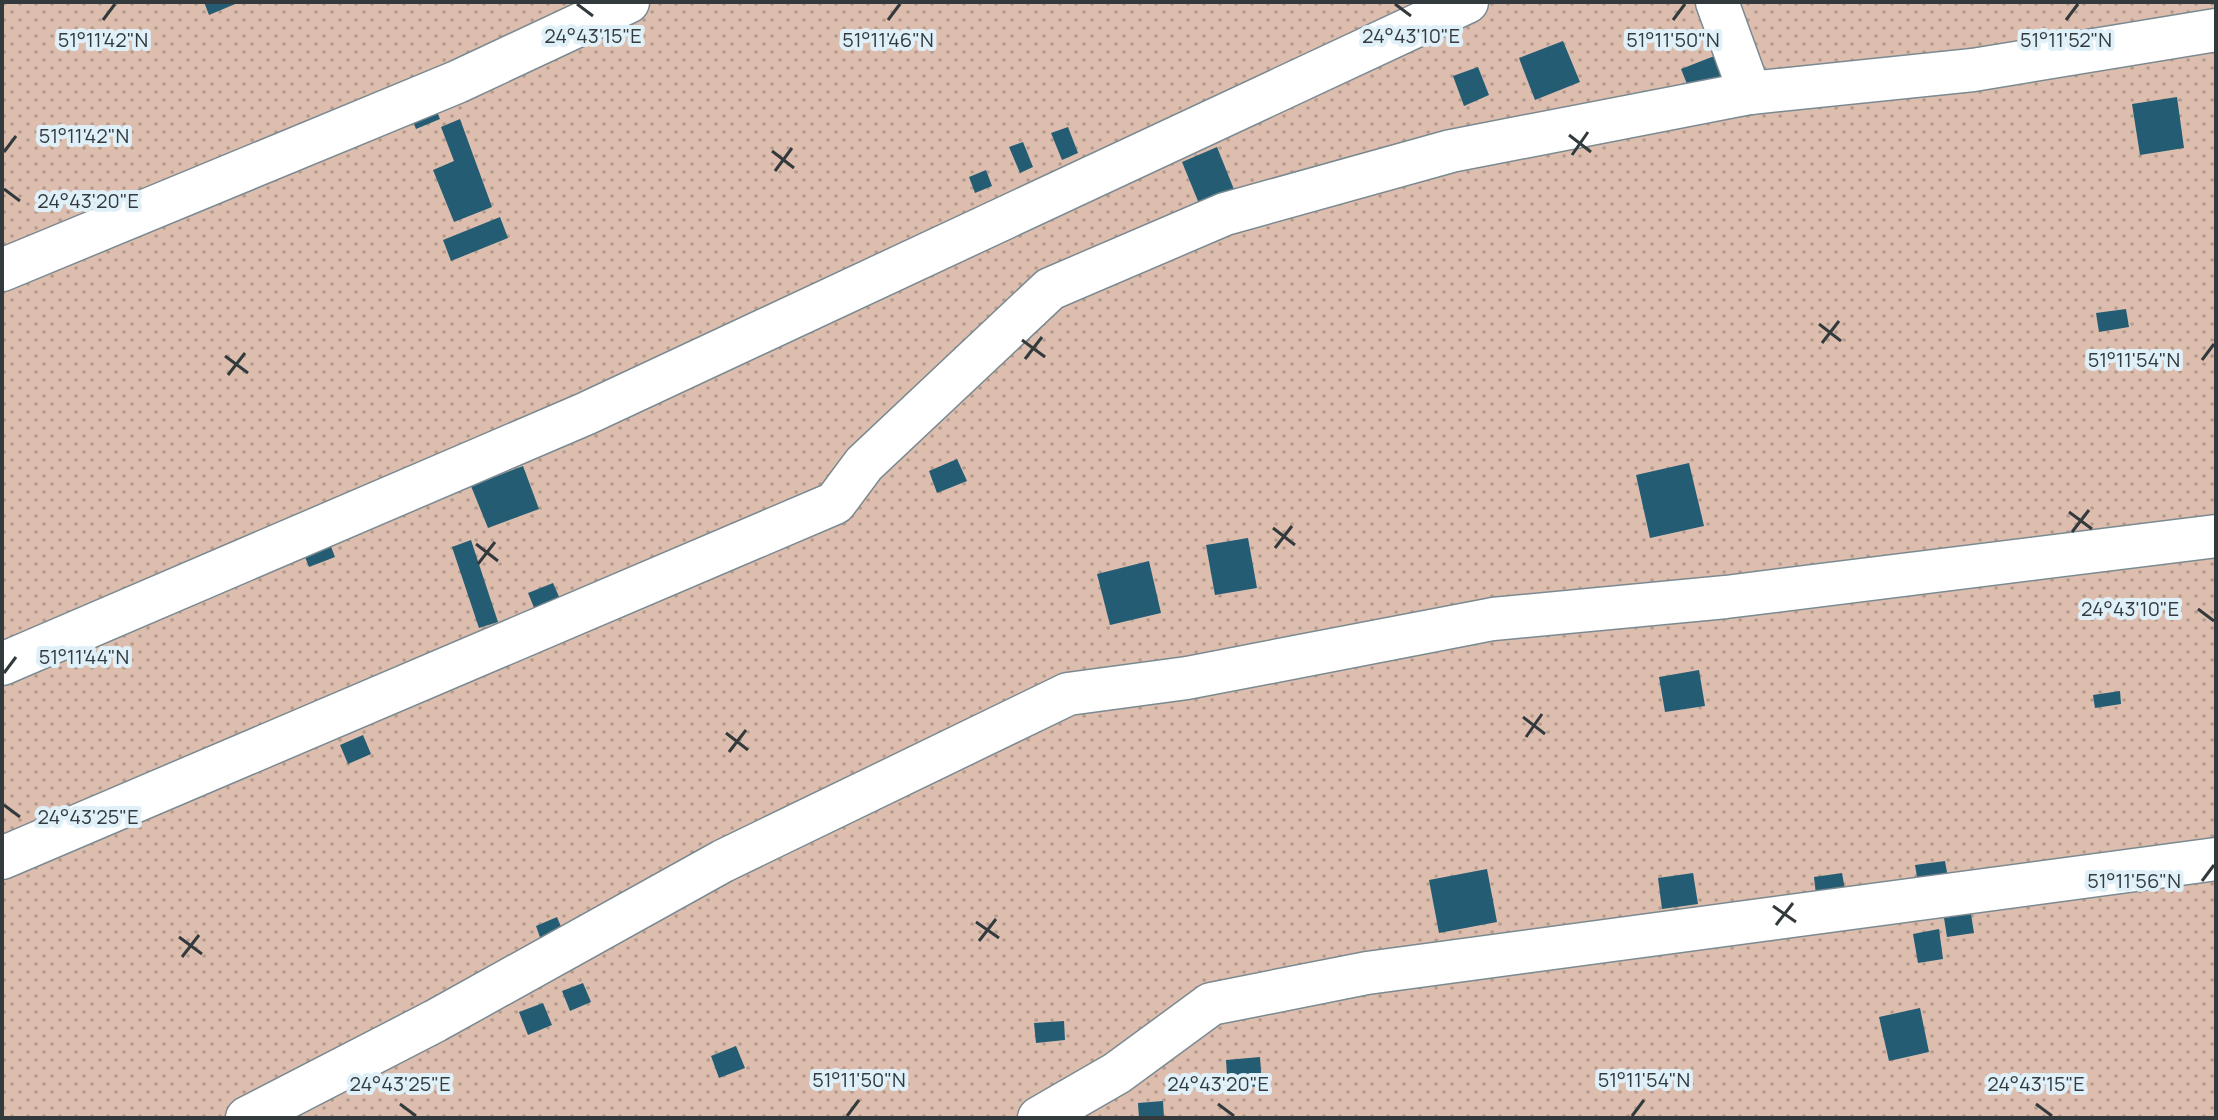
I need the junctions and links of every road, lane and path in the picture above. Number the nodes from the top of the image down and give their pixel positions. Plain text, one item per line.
1 (628, 2) edge
2 (1467, 2) edge
3 (1717, 2) edge
4 (2216, 30) edge
5 (1750, 93) junction
6 (2, 270) edge
7 (2216, 536) edge
8 (2, 664) edge
9 (2, 858) edge
10 (2216, 859) edge
11 (247, 1118) edge
12 (1039, 1118) edge

1 - 6 lane
2 - 8 lane
3 - 5 lane
4 - 5 lane
5 - 9 lane
7 - 11 lane
10 - 12 lane

